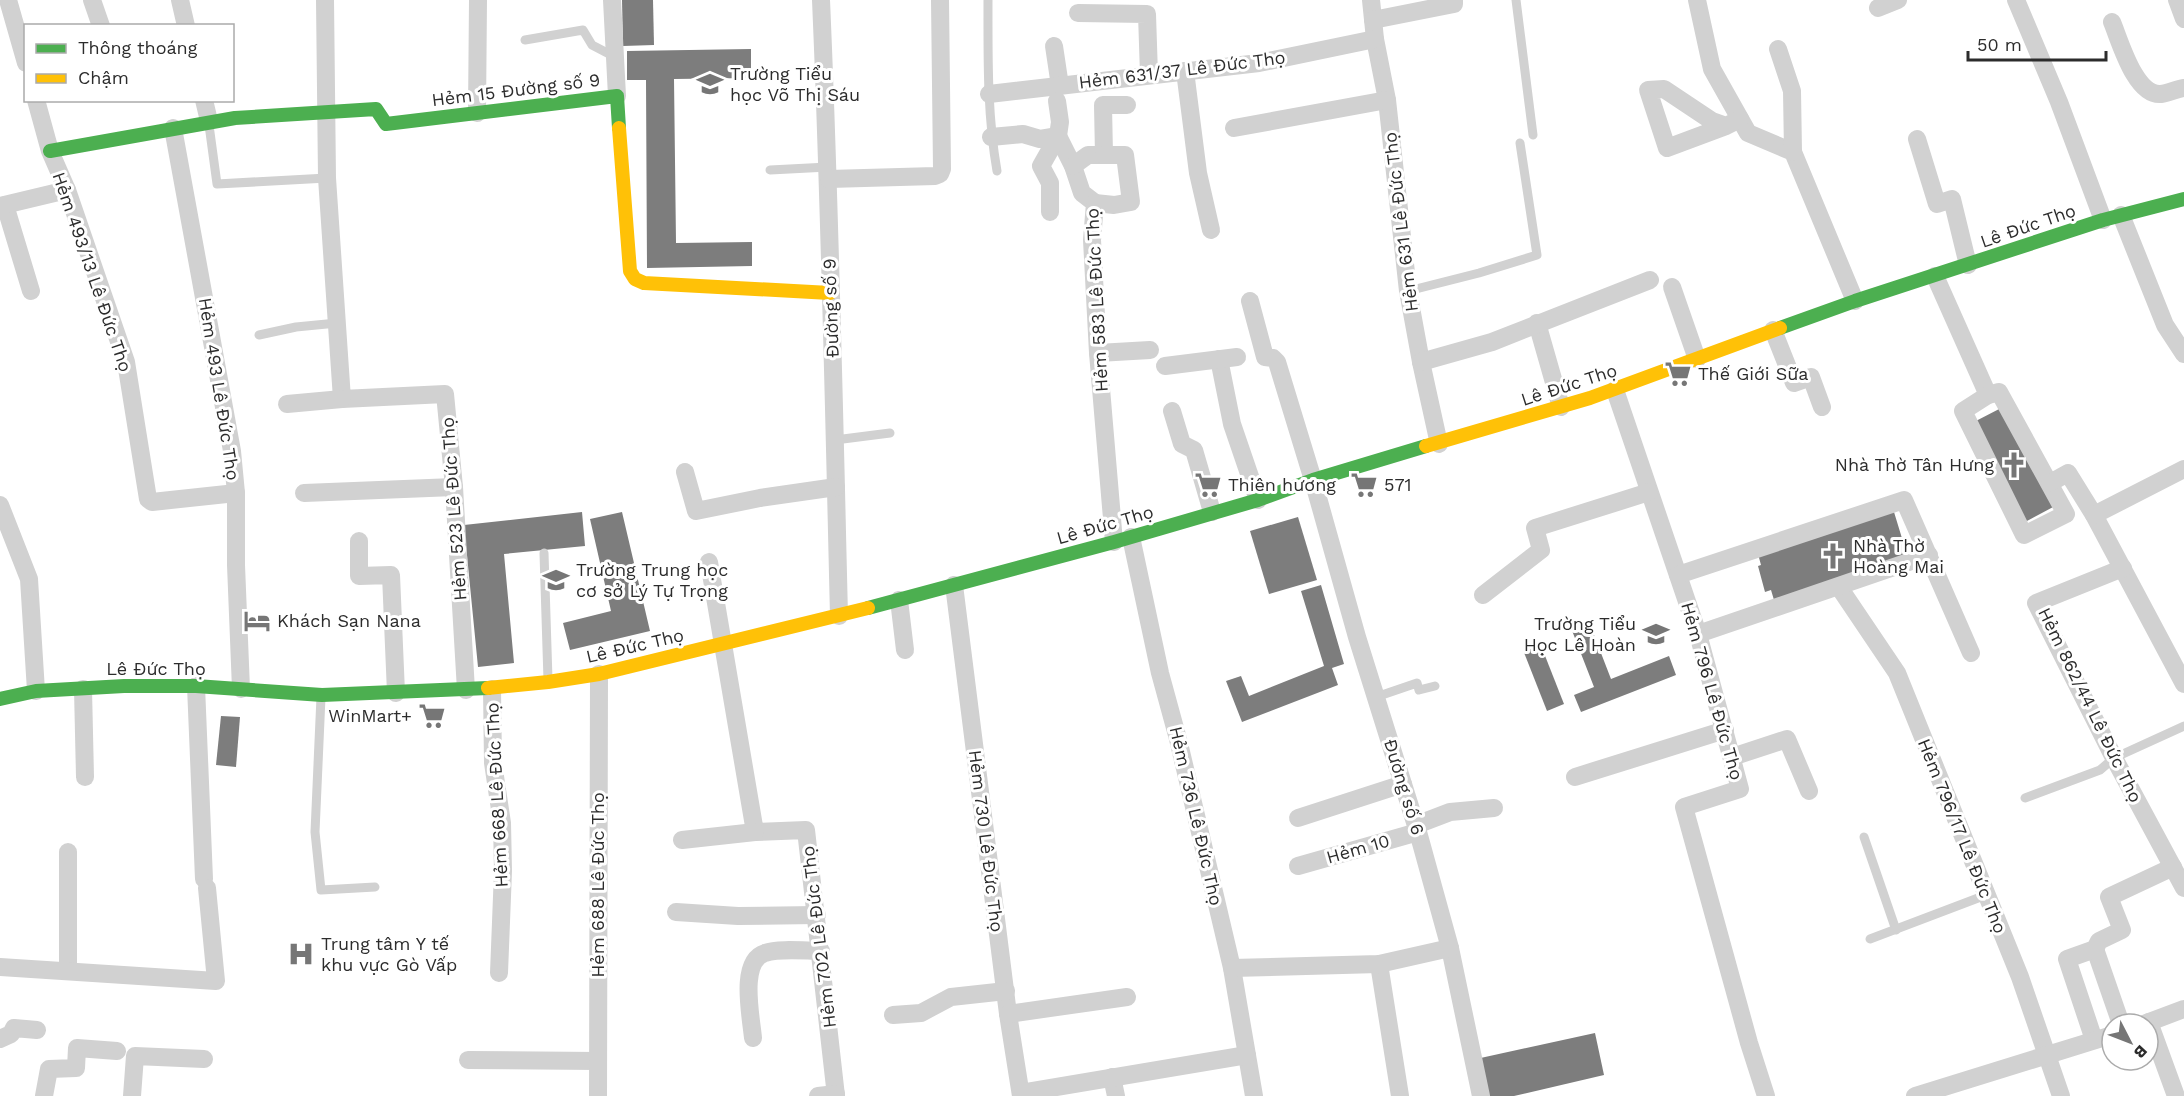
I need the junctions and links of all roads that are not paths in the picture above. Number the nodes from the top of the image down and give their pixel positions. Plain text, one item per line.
1 (8, 0) edge
2 (92, 0) edge
3 (180, 0) edge
4 (325, 0) edge
5 (478, 0) edge
6 (612, 0) edge
7 (821, 0) edge
8 (940, 0) edge
9 (988, 0) edge
10 (1371, 0) edge
11 (1454, 0) edge
12 (1516, 0) edge
13 (1697, 0) edge
14 (1898, 0) edge
15 (2016, 0) edge
16 (2177, 0) edge
17 (1878, 8) dead end
18 (1078, 13) dead end
19 (2184, 19) edge
20 (1373, 20) junction
21 (2112, 22) dead end
22 (99, 24) edge
23 (186, 24) edge
24 (1375, 39) junction
25 (525, 40) dead end
26 (1054, 46) dead end
27 (1778, 49) dead end
28 (24, 56) edge
29 (615, 57) junction
30 (1185, 71) junction
31 (1149, 75) junction
32 (2184, 88) edge
33 (1059, 93) junction
34 (989, 94) junction
35 (617, 96) junction
36 (1387, 100) junction
37 (37, 102) edge
38 (204, 102) edge
39 (1127, 105) dead end
40 (327, 111) junction
41 (477, 113) junction
42 (208, 121) junction
43 (173, 128) junction
44 (1234, 128) dead end
45 (1533, 135) dead end
46 (1058, 136) junction
47 (991, 137) junction
48 (1917, 139) dead end
49 (1520, 143) dead end
50 (50, 151) junction
51 (1793, 152) junction
52 (1104, 155) junction
53 (1073, 166) junction
54 (770, 170) dead end
55 (997, 171) dead end
56 (828, 173) junction
57 (327, 178) junction
58 (67, 190) junction
59 (2184, 199) edge
60 (1095, 203) junction
61 (2, 206) edge
62 (1050, 212) dead end
63 (2112, 218) junction
64 (1211, 230) dead end
65 (1968, 265) junction
66 (1935, 276) junction
67 (1650, 280) dead end
68 (1672, 287) dead end
69 (31, 291) dead end
70 (1408, 291) junction
71 (830, 293) junction
72 (1250, 301) dead end
73 (1855, 301) junction
74 (337, 323) junction
75 (1537, 323) junction
76 (1773, 330) junction
77 (259, 334) dead end
78 (1150, 350) dead end
79 (1098, 353) junction
80 (2184, 354) edge
81 (1697, 359) junction
82 (1421, 362) junction
83 (1165, 366) dead end
84 (1615, 390) junction
85 (1989, 395) junction
86 (342, 399) junction
87 (287, 404) dead end
88 (1561, 407) junction
89 (1822, 407) dead end
90 (1172, 411) dead end
91 (890, 433) dead end
92 (835, 440) junction
93 (1439, 444) junction
94 (2184, 470) edge
95 (685, 472) dead end
96 (1313, 480) junction
97 (2050, 483) junction
98 (454, 487) junction
99 (836, 487) junction
100 (1650, 492) junction
101 (236, 493) junction
102 (304, 493) dead end
103 (1258, 500) junction
104 (0, 505) edge
105 (1212, 512) junction
106 (2094, 515) junction
107 (1123, 540) junction
108 (359, 541) dead end
109 (544, 553) dead end
110 (1929, 555) junction
111 (709, 562) dead end
112 (2123, 568) junction
113 (1678, 575) junction
114 (954, 585) junction
115 (1839, 587) junction
116 (1483, 595) dead end
117 (899, 600) junction
118 (839, 616) junction
119 (1698, 634) junction
120 (721, 644) junction
121 (905, 650) dead end
122 (1971, 652) dead end
123 (599, 674) junction
124 (548, 682) junction
125 (2184, 684) edge
126 (196, 686) junction
127 (1435, 686) dead end
128 (492, 688) junction
129 (83, 689) junction
130 (241, 689) junction
131 (466, 690) junction
132 (36, 691) junction
133 (396, 693) junction
134 (322, 695) junction
135 (1376, 697) junction
136 (0, 699) edge
137 (2184, 726) edge
138 (1725, 730) junction
139 (1732, 757) junction
140 (2114, 758) junction
141 (85, 777) dead end
142 (1575, 777) dead end
143 (1403, 784) junction
144 (1809, 791) dead end
145 (2025, 798) dead end
146 (1494, 808) dead end
147 (1298, 818) dead end
148 (1417, 829) junction
149 (755, 832) junction
150 (1864, 837) dead end
151 (682, 840) dead end
152 (68, 852) dead end
153 (1298, 866) dead end
154 (2173, 867) junction
155 (375, 887) dead end
156 (2184, 888) edge
157 (1986, 895) junction
158 (676, 912) dead end
159 (817, 915) junction
160 (1896, 930) junction
161 (1870, 939) dead end
162 (1450, 948) junction
163 (2095, 949) junction
164 (821, 951) junction
165 (1379, 964) junction
166 (0, 967) edge
167 (1232, 968) junction
168 (68, 970) junction
169 (499, 973) dead end
170 (1006, 991) junction
171 (1127, 997) dead end
172 (2184, 1009) edge
173 (2117, 1012) edge
174 (1008, 1014) junction
175 (893, 1015) dead end
176 (2160, 1018) edge
177 (37, 1030) dead end
178 (2100, 1030) edge
179 (753, 1038) dead end
180 (2100, 1038) edge
181 (0, 1039) edge
182 (117, 1051) dead end
183 (2046, 1054) junction
184 (1247, 1055) junction
185 (2160, 1056) edge
186 (204, 1059) dead end
187 (468, 1060) dead end
188 (598, 1061) junction
189 (1112, 1077) junction
190 (836, 1095) edge
191 (1021, 1095) edge
192 (44, 1096) edge
193 (132, 1096) edge
194 (598, 1096) edge
195 (818, 1096) edge
196 (1116, 1096) edge
197 (1254, 1096) edge
198 (1400, 1096) edge
199 (1481, 1096) edge
200 (1766, 1096) edge
201 (1915, 1096) edge
202 (2061, 1096) edge
203 (2176, 1096) edge

1 - 28 street
2 - 22 street
3 - 23 street
4 - 40 street
5 - 41 street
6 - 29 street
7 - 56 street, Đường số 9
8 - 56 street
9 - 34 lane
10 - 20 street, Hẻm 631 Lê Đức Thọ
11 - 20 street
12 - 45 lane
13 - 51 street
14 - 17 street
15 - 63 street
16 - 19 street
18 - 31 street
20 - 24 street, Hẻm 631 Lê Đức Thọ
21 - 32 street
24 - 30 street, Hẻm 631/37 Lê Đức Thọ
24 - 36 street, Hẻm 631 Lê Đức Thọ
25 - 29 lane
26 - 33 street
27 - 51 street
29 - 35 street
30 - 31 street, Hẻm 631/37 Lê Đức Thọ
30 - 64 street
31 - 33 street, Hẻm 631/37 Lê Đức Thọ
33 - 34 street, Hẻm 631/37 Lê Đức Thọ
33 - 46 street
34 - 47 lane
35 - 41 main road, Hẻm 15 Đường số 9
35 - 71 main road, Hẻm 15 Đường số 9
36 - 44 street
36 - 70 street, Hẻm 631 Lê Đức Thọ
37 - 50 street, Hẻm 493/13 Lê Đức Thọ
38 - 42 street
39 - 52 street
40 - 41 main road, Hẻm 15 Đường số 9
40 - 42 main road, Hẻm 15 Đường số 9
40 - 57 street
42 - 43 main road, Hẻm 15 Đường số 9
42 - 57 lane
43 - 50 main road, Hẻm 15 Đường số 9
43 - 101 street, Hẻm 493 Lê Đức Thọ
46 - 47 street
46 - 53 street, Hẻm 583 Lê Đức Thọ
46 - 62 street
47 - 55 lane
48 - 65 street
49 - 70 lane
50 - 58 street, Hẻm 493/13 Lê Đức Thọ
51 - 73 street
52 - 53 street
52 - 60 street
53 - 60 street, Hẻm 583 Lê Đức Thọ
54 - 56 lane
56 - 71 street, Đường số 9
57 - 74 street
58 - 61 street
58 - 101 street, Hẻm 493/13 Lê Đức Thọ
59 - 63 main road, Lê Đức Thọ
60 - 79 street, Hẻm 583 Lê Đức Thọ
61 - 69 street
63 - 65 main road, Lê Đức Thọ
63 - 80 street
65 - 66 main road, Lê Đức Thọ
66 - 73 main road, Lê Đức Thọ
66 - 85 street
67 - 75 street
68 - 81 street
70 - 82 street, Hẻm 631 Lê Đức Thọ
71 - 92 street, Đường số 9
72 - 96 street, Đường số 6
73 - 76 main road, Lê Đức Thọ
74 - 77 lane
74 - 86 street
75 - 82 street
75 - 88 street
76 - 81 main road, Lê Đức Thọ
76 - 89 street
78 - 79 street
79 - 107 street, Hẻm 583 Lê Đức Thọ
81 - 84 main road, Lê Đức Thọ
82 - 93 street, Hẻm 631 Lê Đức Thọ
83 - 103 street
84 - 88 main road, Lê Đức Thọ
84 - 100 street, Hẻm 796 Lê Đức Thọ
85 - 97 street
85 - 97 street
86 - 87 street
86 - 98 street, Hẻm 523 Lê Đức Thọ
88 - 93 main road, Lê Đức Thọ
90 - 105 street
91 - 92 lane
92 - 99 street, Đường số 9
93 - 96 main road, Lê Đức Thọ
94 - 106 street
95 - 99 street
96 - 103 main road, Lê Đức Thọ
96 - 135 street, Đường số 6
97 - 106 street
98 - 102 street
98 - 131 street, Hẻm 523 Lê Đức Thọ
99 - 118 street, Đường số 9
100 - 113 street, Hẻm 796 Lê Đức Thọ
100 - 116 street
101 - 130 street, Hẻm 493 Lê Đức Thọ
103 - 105 main road, Lê Đức Thọ
104 - 132 street
105 - 107 main road, Lê Đức Thọ
106 - 112 street
107 - 114 main road, Lê Đức Thọ
107 - 167 street, Hẻm 736 Lê Đức Thọ
108 - 133 street
109 - 124 lane
110 - 113 street
110 - 115 street
110 - 122 street
111 - 120 street
112 - 125 street
112 - 140 street, Hẻm 862/44 Lê Đức Thọ
113 - 119 street, Hẻm 796 Lê Đức Thọ
114 - 117 main road, Lê Đức Thọ
114 - 170 street, Hẻm 730 Lê Đức Thọ
115 - 119 street
115 - 157 street, Hẻm 796/17 Lê Đức Thọ
117 - 118 main road, Lê Đức Thọ
117 - 121 street
118 - 120 main road, Lê Đức Thọ
119 - 138 street, Hẻm 796 Lê Đức Thọ
120 - 123 main road, Lê Đức Thọ
120 - 149 street
123 - 124 main road, Lê Đức Thọ
123 - 188 street, Hẻm 688 Lê Đức Thọ
124 - 128 main road, Lê Đức Thọ
126 - 129 main road, Lê Đức Thọ
126 - 130 main road, Lê Đức Thọ
126 - 168 street
127 - 135 lane
128 - 131 main road, Lê Đức Thọ
128 - 169 street, Hẻm 668 Lê Đức Thọ
129 - 132 main road, Lê Đức Thọ
129 - 141 street
130 - 134 main road, Lê Đức Thọ
131 - 133 main road, Lê Đức Thọ
132 - 136 main road, Lê Đức Thọ
133 - 134 main road, Lê Đức Thọ
134 - 155 lane
135 - 143 street, Đường số 6
137 - 140 lane
138 - 139 street, Hẻm 796 Lê Đức Thọ
138 - 142 street
139 - 144 street
139 - 200 street, Hẻm 796 Lê Đức Thọ
140 - 145 lane
140 - 154 street, Hẻm 862/44 Lê Đức Thọ
143 - 147 street
143 - 148 street, Đường số 6
146 - 148 street, Hẻm 10
148 - 153 street, Hẻm 10
148 - 162 street, Đường số 6
149 - 151 street, Hẻm 702 Lê Đức Thọ
149 - 159 street, Hẻm 702 Lê Đức Thọ
150 - 160 lane
152 - 168 street
154 - 156 street, Hẻm 862/44 Lê Đức Thọ
154 - 163 street
157 - 160 lane
157 - 183 street, Hẻm 796/17 Lê Đức Thọ
158 - 159 street
159 - 164 street, Hẻm 702 Lê Đức Thọ
160 - 161 lane
162 - 165 street
162 - 199 street, Đường số 6
163 - 173 street
163 - 178 street
164 - 179 street
164 - 190 street, Hẻm 702 Lê Đức Thọ
165 - 167 street
165 - 198 street
166 - 168 street
167 - 184 street, Hẻm 736 Lê Đức Thọ
170 - 174 street, Hẻm 730 Lê Đức Thọ
170 - 175 street
171 - 174 street
172 - 176 street
174 - 191 street, Hẻm 730 Lê Đức Thọ
177 - 181 street
180 - 183 street
182 - 192 street
183 - 201 street
183 - 202 street, Hẻm 796/17 Lê Đức Thọ
184 - 189 street
184 - 197 street, Hẻm 736 Lê Đức Thọ
185 - 203 street
186 - 193 street
187 - 188 street
188 - 194 street, Hẻm 688 Lê Đức Thọ
189 - 191 street
189 - 196 street
190 - 195 street

